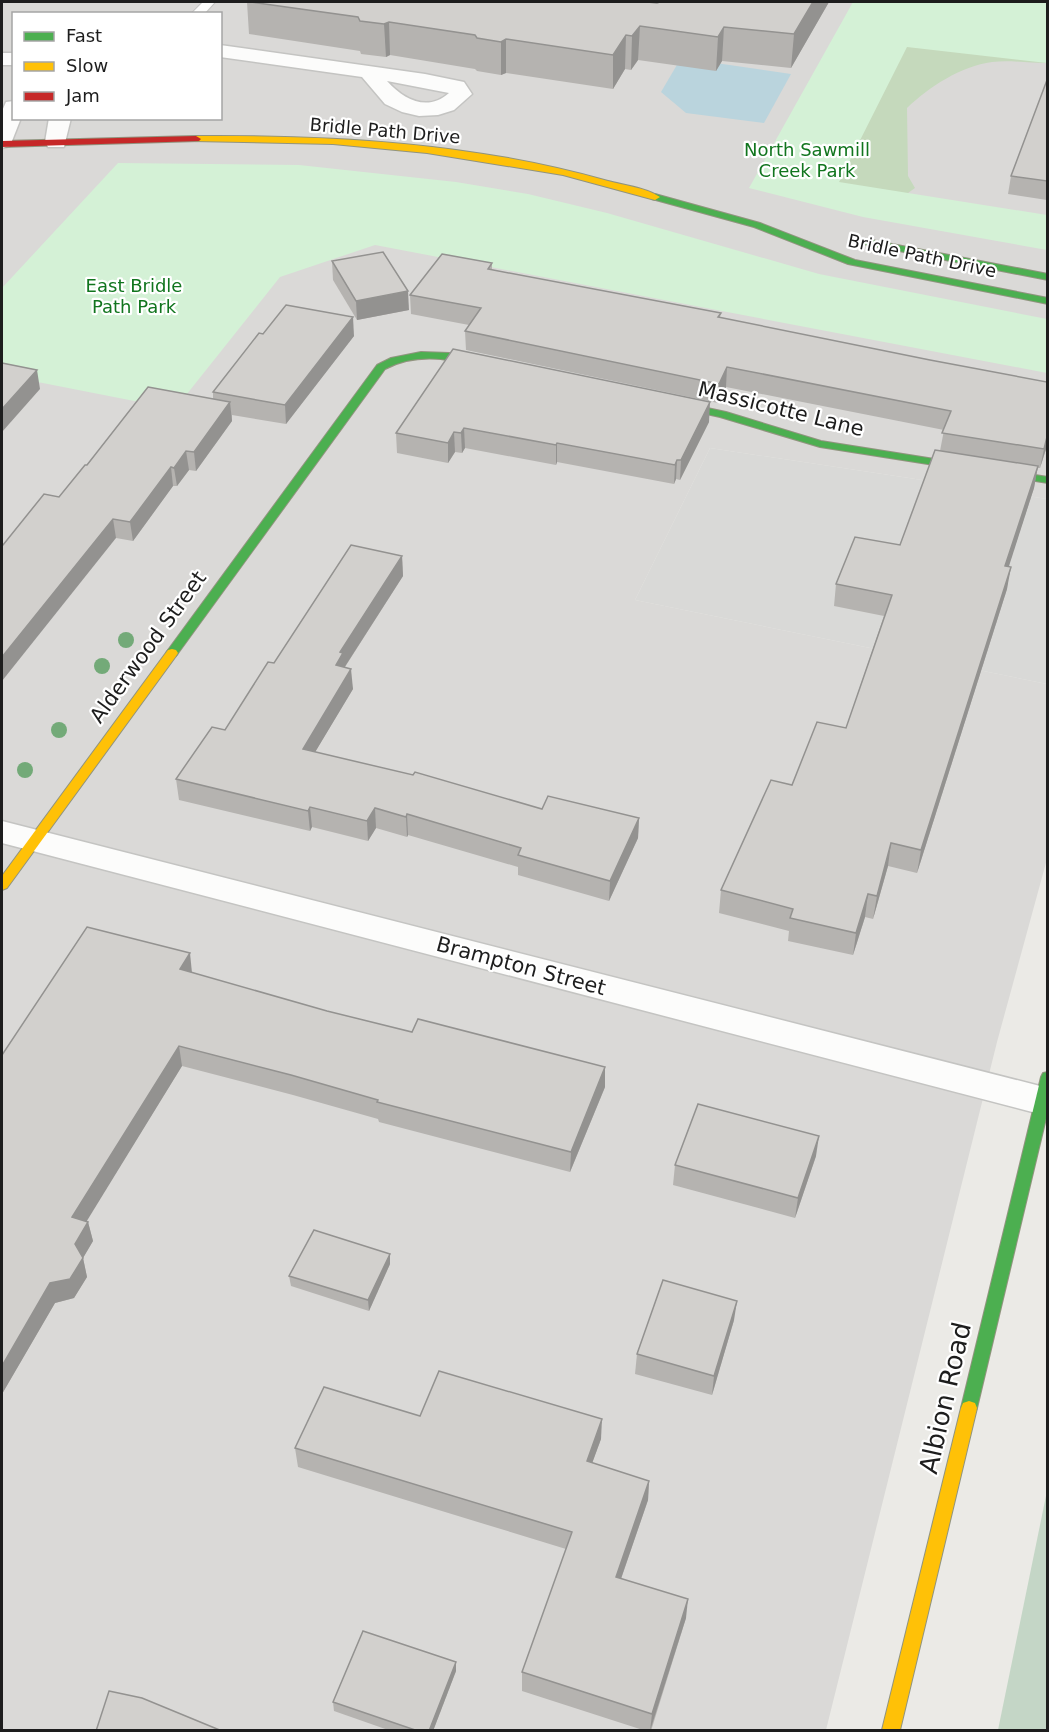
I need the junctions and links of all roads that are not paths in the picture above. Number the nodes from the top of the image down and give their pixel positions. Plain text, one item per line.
1 (222, 51) edge
2 (370, 74) dead end
3 (12, 113) edge
4 (60, 120) edge
5 (56, 142) junction
6 (2, 143) edge
7 (758, 225) junction
8 (825, 236) dead end
9 (848, 239) dead end
10 (1047, 276) edge
11 (1047, 301) edge
12 (504, 369) edge
13 (653, 400) edge
14 (1047, 480) edge
15 (17, 836) edge
16 (2, 885) edge
17 (1044, 1088) edge
18 (891, 1731) edge

1 - 2 street
3 - 6 street
4 - 5 street
5 - 6 street, Bridle Path Drive
5 - 7 street, Bridle Path Drive
7 - 8 street, Bridle Path Drive
7 - 11 street, Bridle Path Drive
9 - 10 street, Bridle Path Drive
12 - 15 street, Alderwood Street
13 - 14 street, Massicotte Lane
15 - 16 street, Alderwood Street
15 - 17 street, Brampton Street
17 - 18 street, Albion Road

